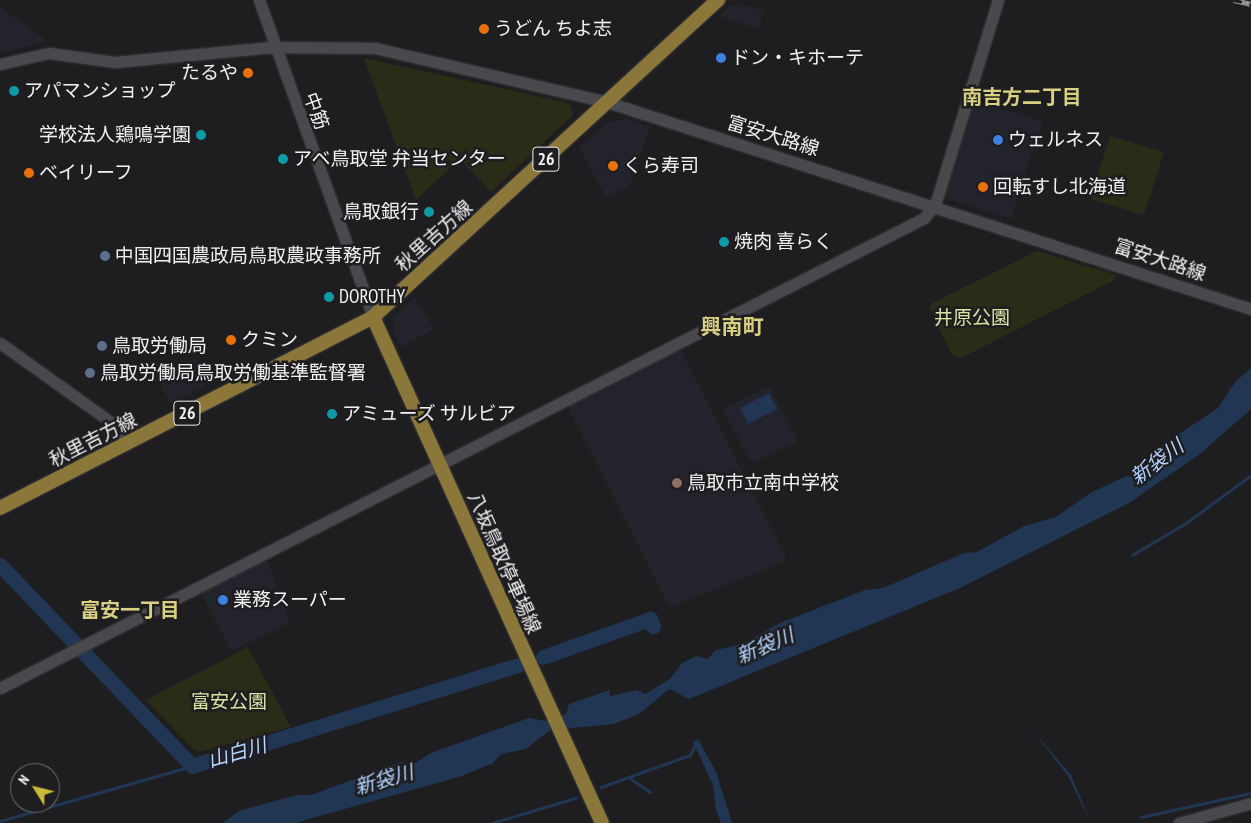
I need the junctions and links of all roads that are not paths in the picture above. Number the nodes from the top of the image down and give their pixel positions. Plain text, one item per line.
1 (259, 0) edge
2 (718, 0) edge
3 (998, 0) edge
4 (275, 47) junction
5 (0, 64) edge
6 (607, 102) junction
7 (935, 205) junction
8 (1251, 309) edge
9 (373, 318) junction
10 (0, 343) edge
11 (126, 444) junction
12 (439, 466) junction
13 (0, 508) edge
14 (0, 688) edge
15 (1251, 803) edge
16 (602, 823) edge
17 (1179, 823) edge

1 - 4 street, 中筋
2 - 6 main road, 秋里吉方線 / 26
3 - 7 street
4 - 5 street, 富安大路線
4 - 6 street, 富安大路線
4 - 9 street, 中筋
6 - 7 street, 富安大路線
6 - 9 main road, 秋里吉方線 / 26
7 - 8 street, 富安大路線
7 - 12 street
9 - 11 main road, 秋里吉方線 / 26
9 - 12 main road, 八坂鳥取停車場線
10 - 11 street
11 - 13 main road, 秋里吉方線 / 26
12 - 14 street
12 - 16 main road, 八坂鳥取停車場線
15 - 17 street

